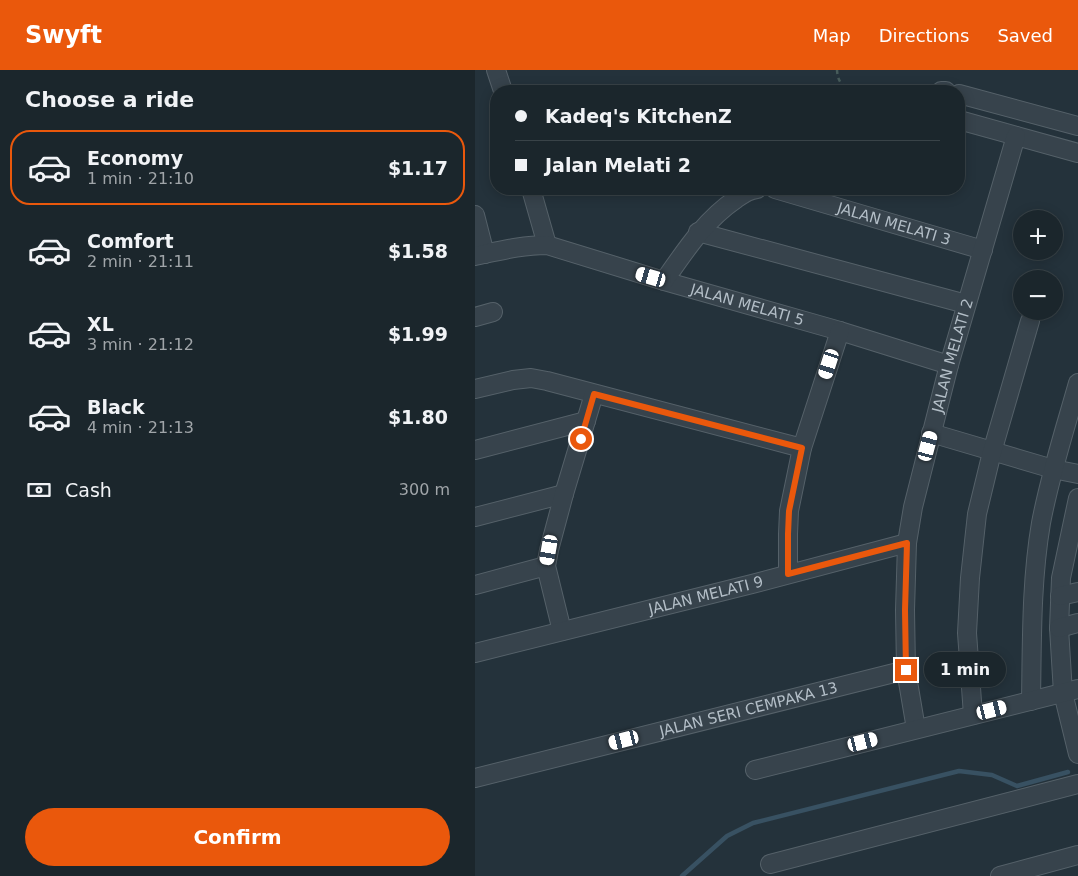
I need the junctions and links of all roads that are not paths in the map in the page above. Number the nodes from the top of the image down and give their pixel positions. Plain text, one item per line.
1 (496, 70) edge
2 (501, 85) edge
3 (965, 96) edge
4 (965, 122) edge
5 (1073, 124) edge
6 (1016, 136) junction
7 (1061, 148) junction
8 (1078, 153) edge
9 (533, 195) edge
10 (744, 195) edge
11 (795, 195) edge
12 (475, 215) edge
13 (698, 232) junction
14 (547, 245) junction
15 (983, 250) junction
16 (480, 255) edge
17 (664, 281) junction
18 (966, 304) junction
19 (493, 312) dead end
20 (475, 317) edge
21 (1030, 320) dead end
22 (840, 331) junction
23 (949, 364) junction
24 (1078, 383) edge
25 (475, 389) edge
26 (594, 394) junction
27 (586, 420) junction
28 (931, 434) junction
29 (802, 448) junction
30 (475, 450) edge
31 (992, 452) junction
32 (1053, 469) junction
33 (1078, 474) edge
34 (564, 494) junction
35 (1078, 498) edge
36 (475, 518) edge
37 (907, 543) junction
38 (546, 566) junction
39 (788, 574) junction
40 (475, 585) edge
41 (1078, 592) edge
42 (1060, 596) junction
43 (1078, 623) edge
44 (1059, 628) junction
45 (562, 631) junction
46 (475, 653) edge
47 (906, 670) junction
48 (1071, 691) edge
49 (1031, 701) junction
50 (973, 715) junction
51 (916, 729) junction
52 (1078, 754) edge
53 (755, 770) dead end
54 (475, 778) edge
55 (1078, 784) edge
56 (1078, 855) edge
57 (770, 864) dead end
58 (1000, 876) edge

1 - 2 street
3 - 5 street
4 - 6 street
5 - 7 street
6 - 7 street
6 - 15 street, JALAN MELATI 2
7 - 8 street
9 - 14 street
10 - 13 street
11 - 15 street, JALAN MELATI 3
12 - 16 street
13 - 17 street
13 - 18 street
14 - 16 street, JALAN MELATI 5
14 - 17 street, JALAN MELATI 5
15 - 18 street, JALAN MELATI 2
17 - 22 street, JALAN MELATI 5
18 - 23 street, JALAN MELATI 2
19 - 20 street
21 - 31 street
22 - 23 street, JALAN MELATI 5
22 - 29 street
23 - 28 street, JALAN MELATI 2
24 - 32 street
25 - 26 street
26 - 27 street
26 - 29 street
27 - 30 street
27 - 34 street
28 - 31 street
28 - 37 street, JALAN MELATI 2
29 - 39 street
31 - 32 street
31 - 50 street
32 - 33 street
32 - 49 street
34 - 36 street
34 - 38 street
35 - 42 street
37 - 39 street, JALAN MELATI 9
37 - 47 street, JALAN MELATI 2
38 - 40 street
38 - 45 street
39 - 45 street, JALAN MELATI 9
41 - 42 street
42 - 44 street
43 - 44 street
44 - 48 street
45 - 46 street, JALAN MELATI 9
47 - 51 street, JALAN MELATI 2
47 - 54 street, JALAN SERI CEMPAKA 13
48 - 49 street
48 - 52 street
49 - 50 street
50 - 51 street
51 - 53 street
55 - 57 street
56 - 58 street

